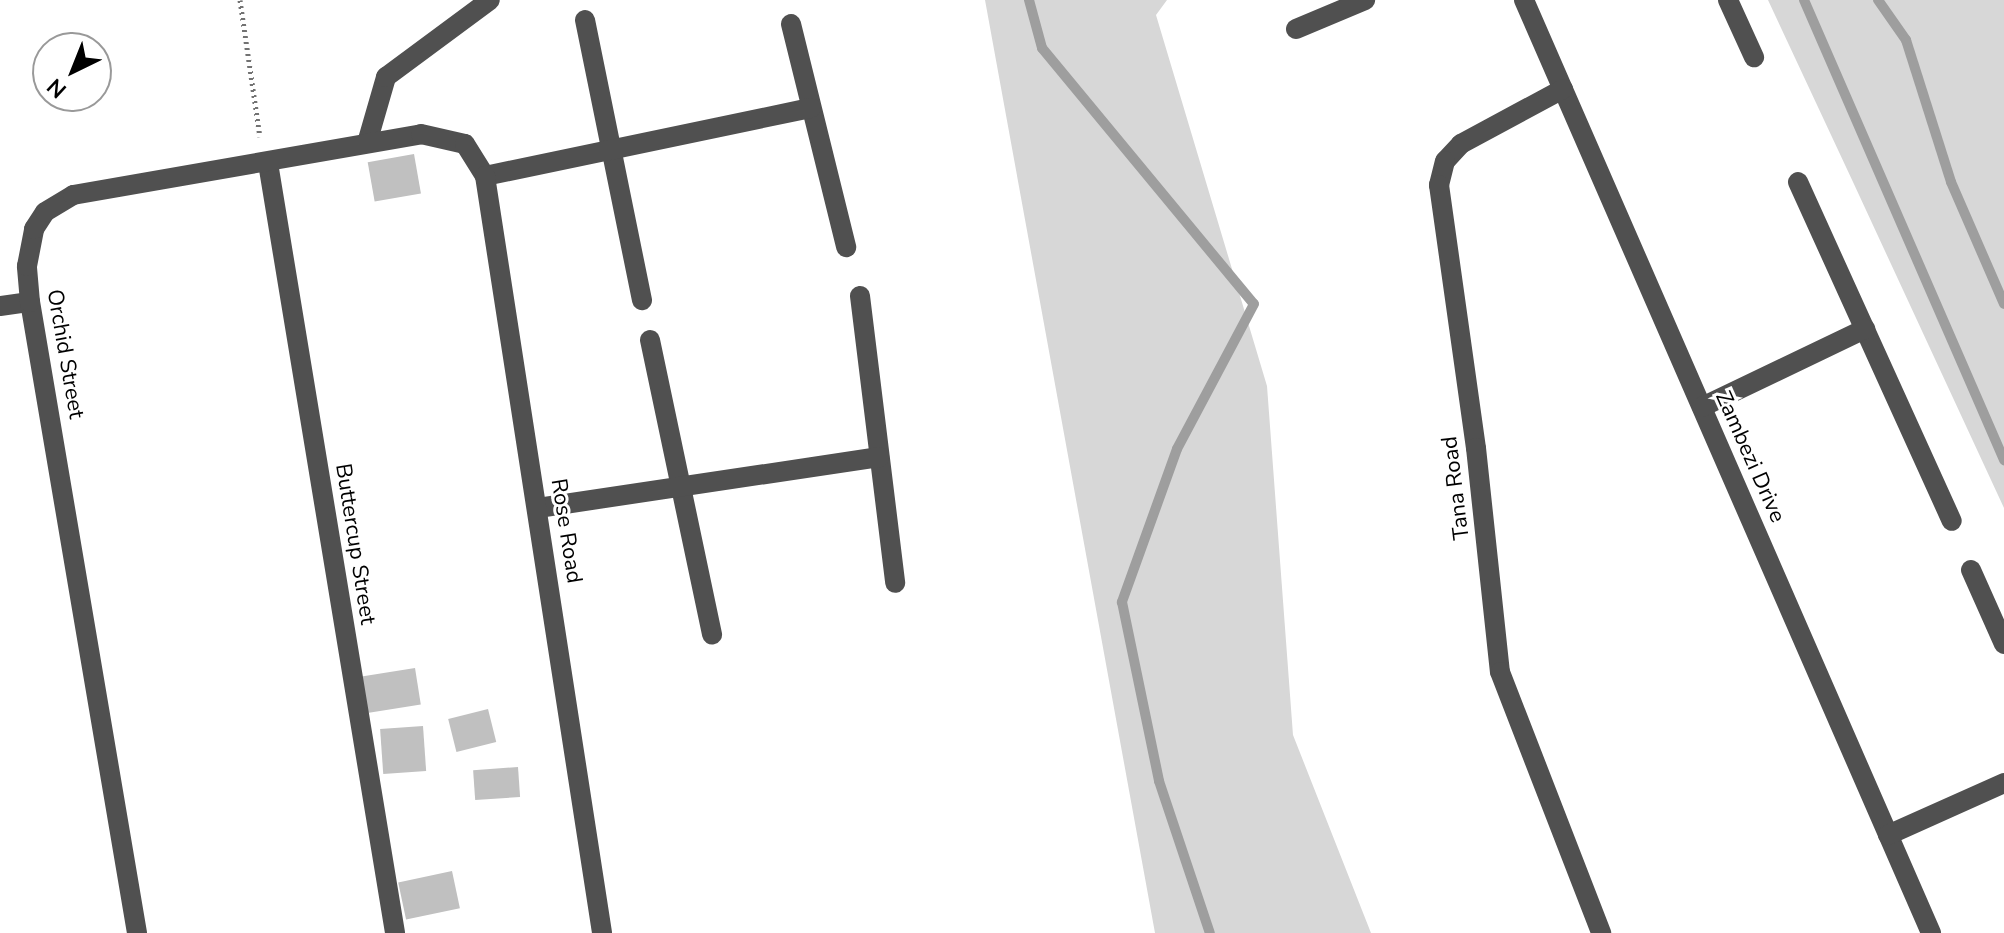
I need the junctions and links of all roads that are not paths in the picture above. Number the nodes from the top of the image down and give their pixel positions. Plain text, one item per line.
1 (490, 0) edge
2 (1365, 0) edge
3 (1524, 0) edge
4 (1728, 0) edge
5 (585, 20) dead end
6 (791, 24) dead end
7 (1296, 29) dead end
8 (1754, 57) dead end
9 (1563, 89) junction
10 (811, 108) junction
11 (367, 143) junction
12 (465, 144) joint
13 (612, 150) junction
14 (268, 163) junction
15 (485, 176) junction
16 (1798, 182) dead end
17 (846, 247) dead end
18 (860, 296) dead end
19 (642, 300) dead end
20 (30, 302) junction
21 (0, 306) edge
22 (1865, 329) junction
23 (650, 340) dead end
24 (1702, 407) junction
25 (879, 457) junction
26 (680, 485) junction
27 (538, 508) junction
28 (1952, 521) dead end
29 (1971, 570) dead end
30 (895, 583) dead end
31 (712, 635) dead end
32 (2004, 644) edge
33 (2004, 783) edge
34 (1888, 835) junction
35 (137, 933) edge
36 (395, 933) edge
37 (602, 933) edge
38 (1601, 933) edge
39 (1931, 933) edge

1 - 11 street
2 - 7 street
3 - 9 street, Zambezi Drive
4 - 8 street
5 - 13 street
6 - 10 street
9 - 24 street, Zambezi Drive
9 - 38 street, Tana Road
10 - 13 street
10 - 17 street
11 - 12 street, Orchid Street
11 - 14 street, Orchid Street
12 - 15 street, Rose Road
13 - 15 street
13 - 19 street
14 - 20 street, Orchid Street
14 - 36 street, Buttercup Street
15 - 27 street, Rose Road
16 - 22 street
18 - 25 street
20 - 21 street
20 - 35 street, Orchid Street
22 - 24 street
22 - 28 street
23 - 26 street
24 - 34 street, Zambezi Drive
25 - 26 street
25 - 30 street
26 - 27 street
26 - 31 street
27 - 37 street, Rose Road
29 - 32 street
33 - 34 street
34 - 39 street, Zambezi Drive

